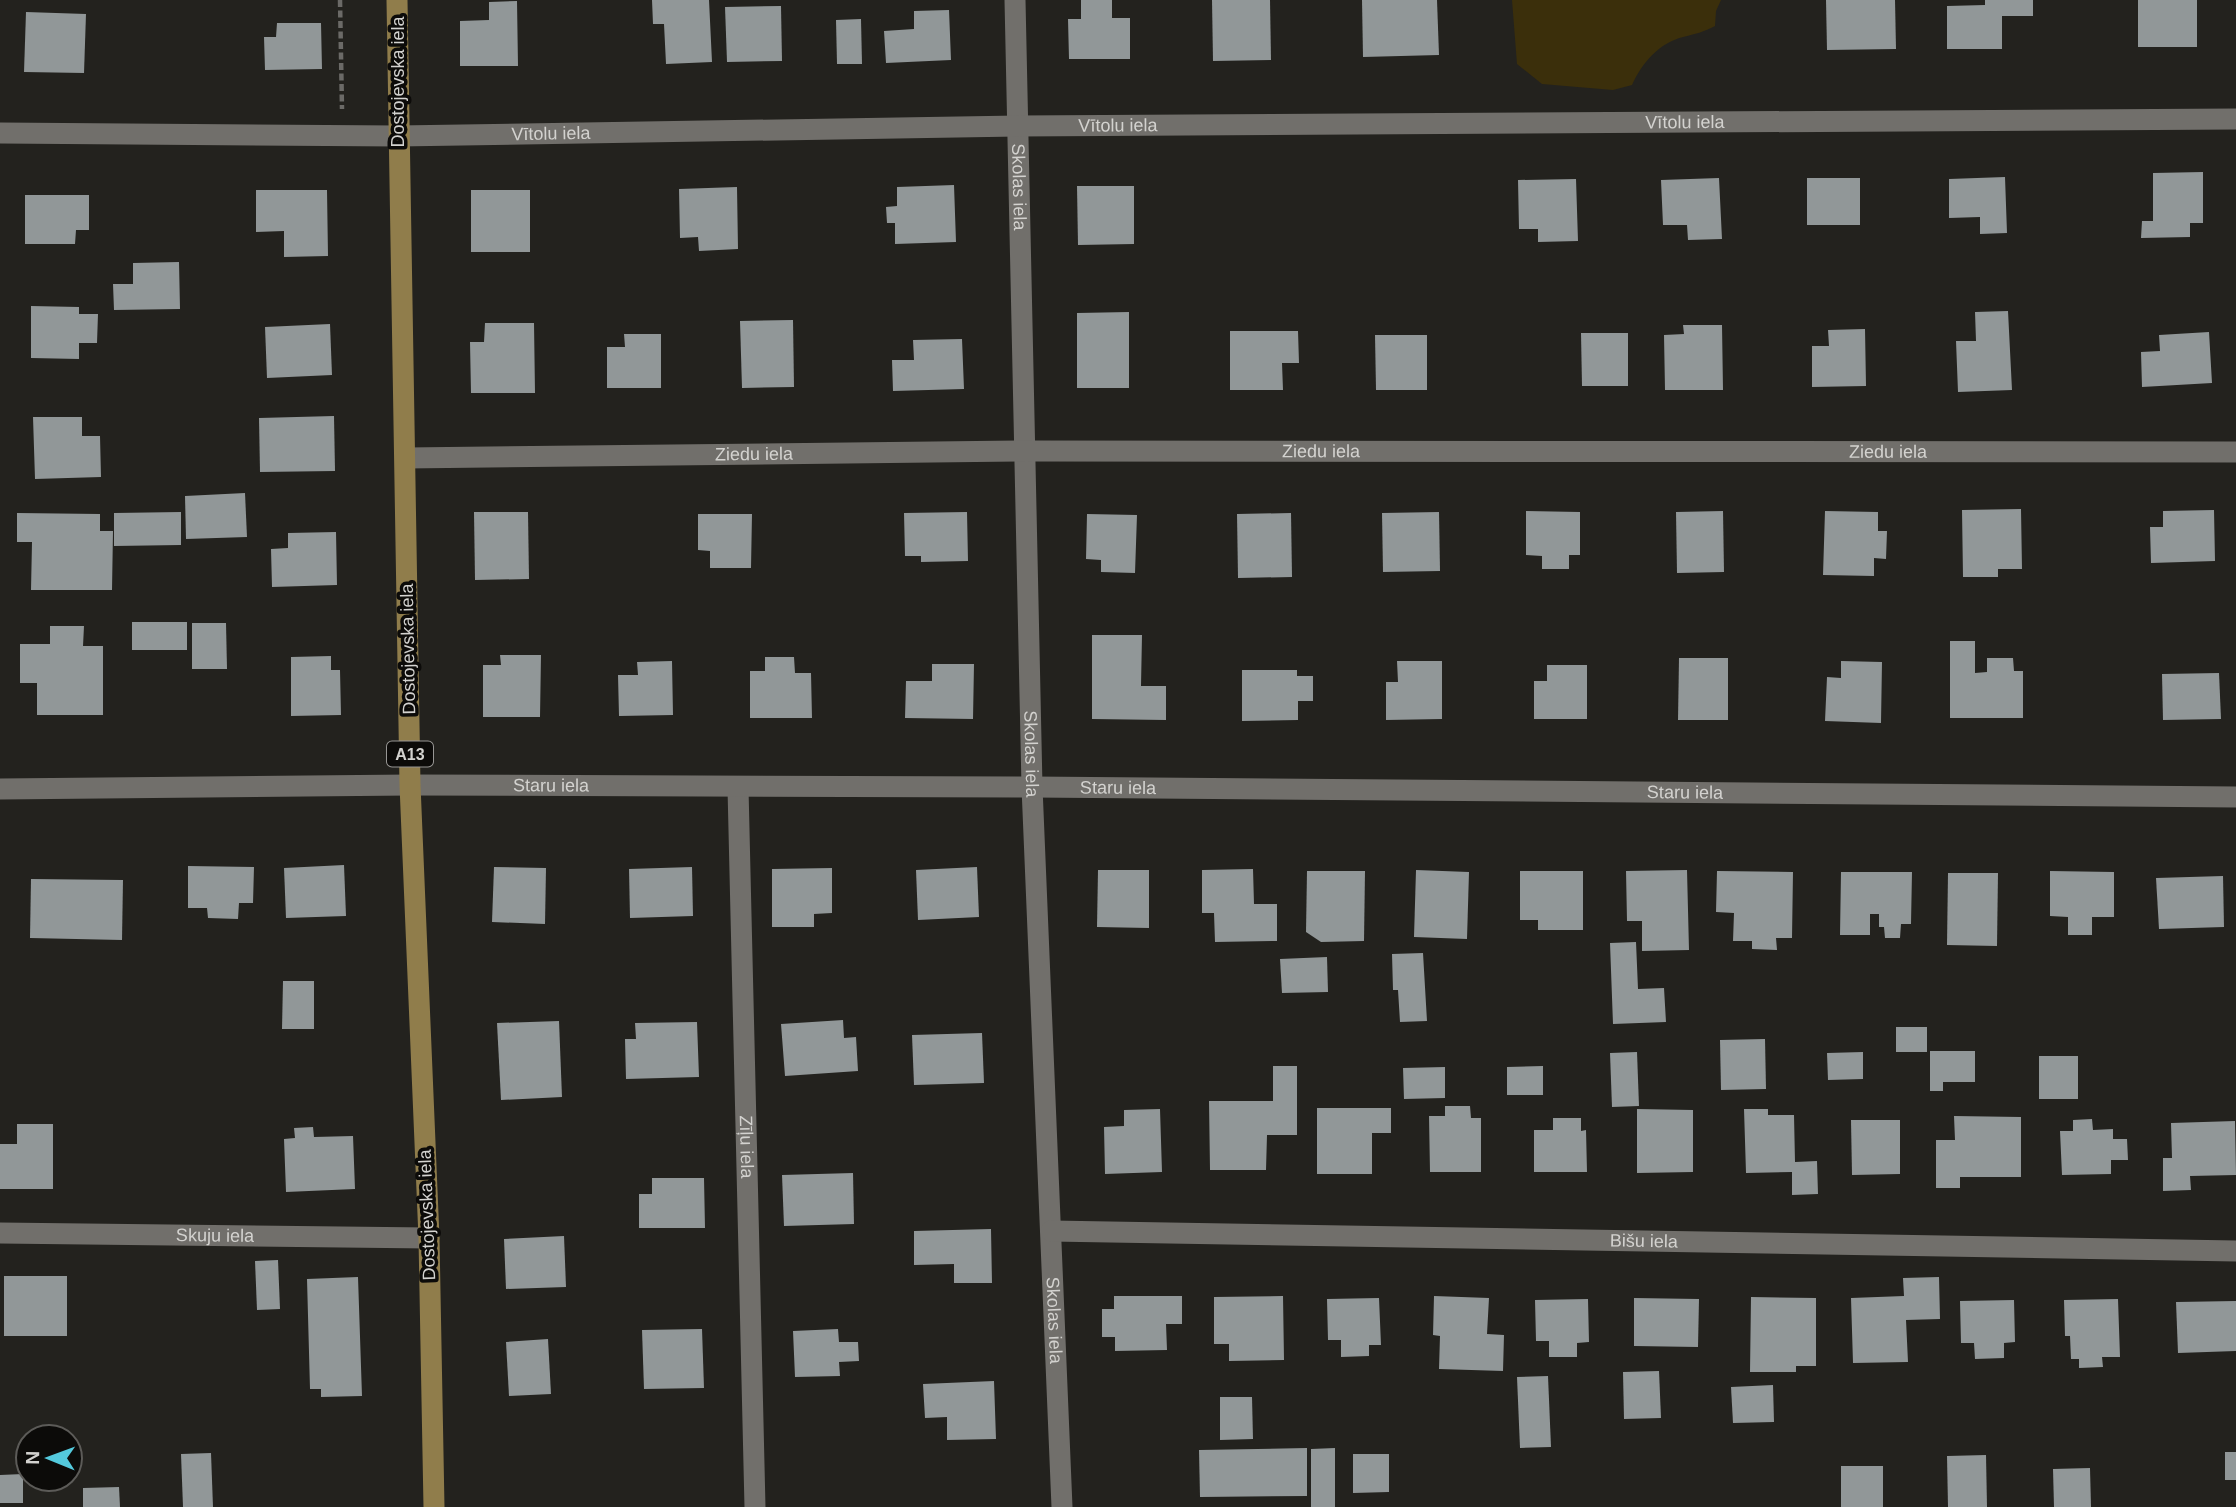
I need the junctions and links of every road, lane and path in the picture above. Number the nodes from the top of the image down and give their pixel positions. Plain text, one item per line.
1 (340, 0) edge
2 (397, 0) edge
3 (1015, 0) edge
4 (2236, 119) edge
5 (1018, 126) junction
6 (0, 133) edge
7 (343, 134) junction
8 (398, 136) junction
9 (1024, 451) junction
10 (2236, 452) edge
11 (406, 458) junction
12 (410, 785) junction
13 (1032, 787) junction
14 (738, 788) junction
15 (0, 789) edge
16 (2236, 797) edge
17 (1051, 1231) junction
18 (0, 1233) edge
19 (429, 1238) junction
20 (2236, 1251) edge
21 (434, 1507) edge
22 (755, 1507) edge
23 (1062, 1507) edge

1 - 7 path
2 - 8 main road, Dostojevska iela / A13
3 - 5 street, Skolas iela
4 - 5 street, Vītolu iela
5 - 8 street, Vītolu iela
5 - 9 street, Skolas iela
6 - 7 street, Vītolu iela
7 - 8 street, Vītolu iela
8 - 11 main road, Dostojevska iela / A13
9 - 10 street, Ziedu iela
9 - 11 street, Ziedu iela
9 - 13 street, Skolas iela
11 - 12 main road, Dostojevska iela / A13
12 - 14 street, Staru iela
12 - 15 street, Staru iela
12 - 19 main road, Dostojevska iela / A13
13 - 14 street, Staru iela
13 - 16 street, Staru iela
13 - 17 street, Skolas iela
14 - 22 street, Zīļu iela
17 - 20 street, Bišu iela
17 - 23 street, Skolas iela
18 - 19 street, Skuju iela
19 - 21 main road, Dostojevska iela / A13

